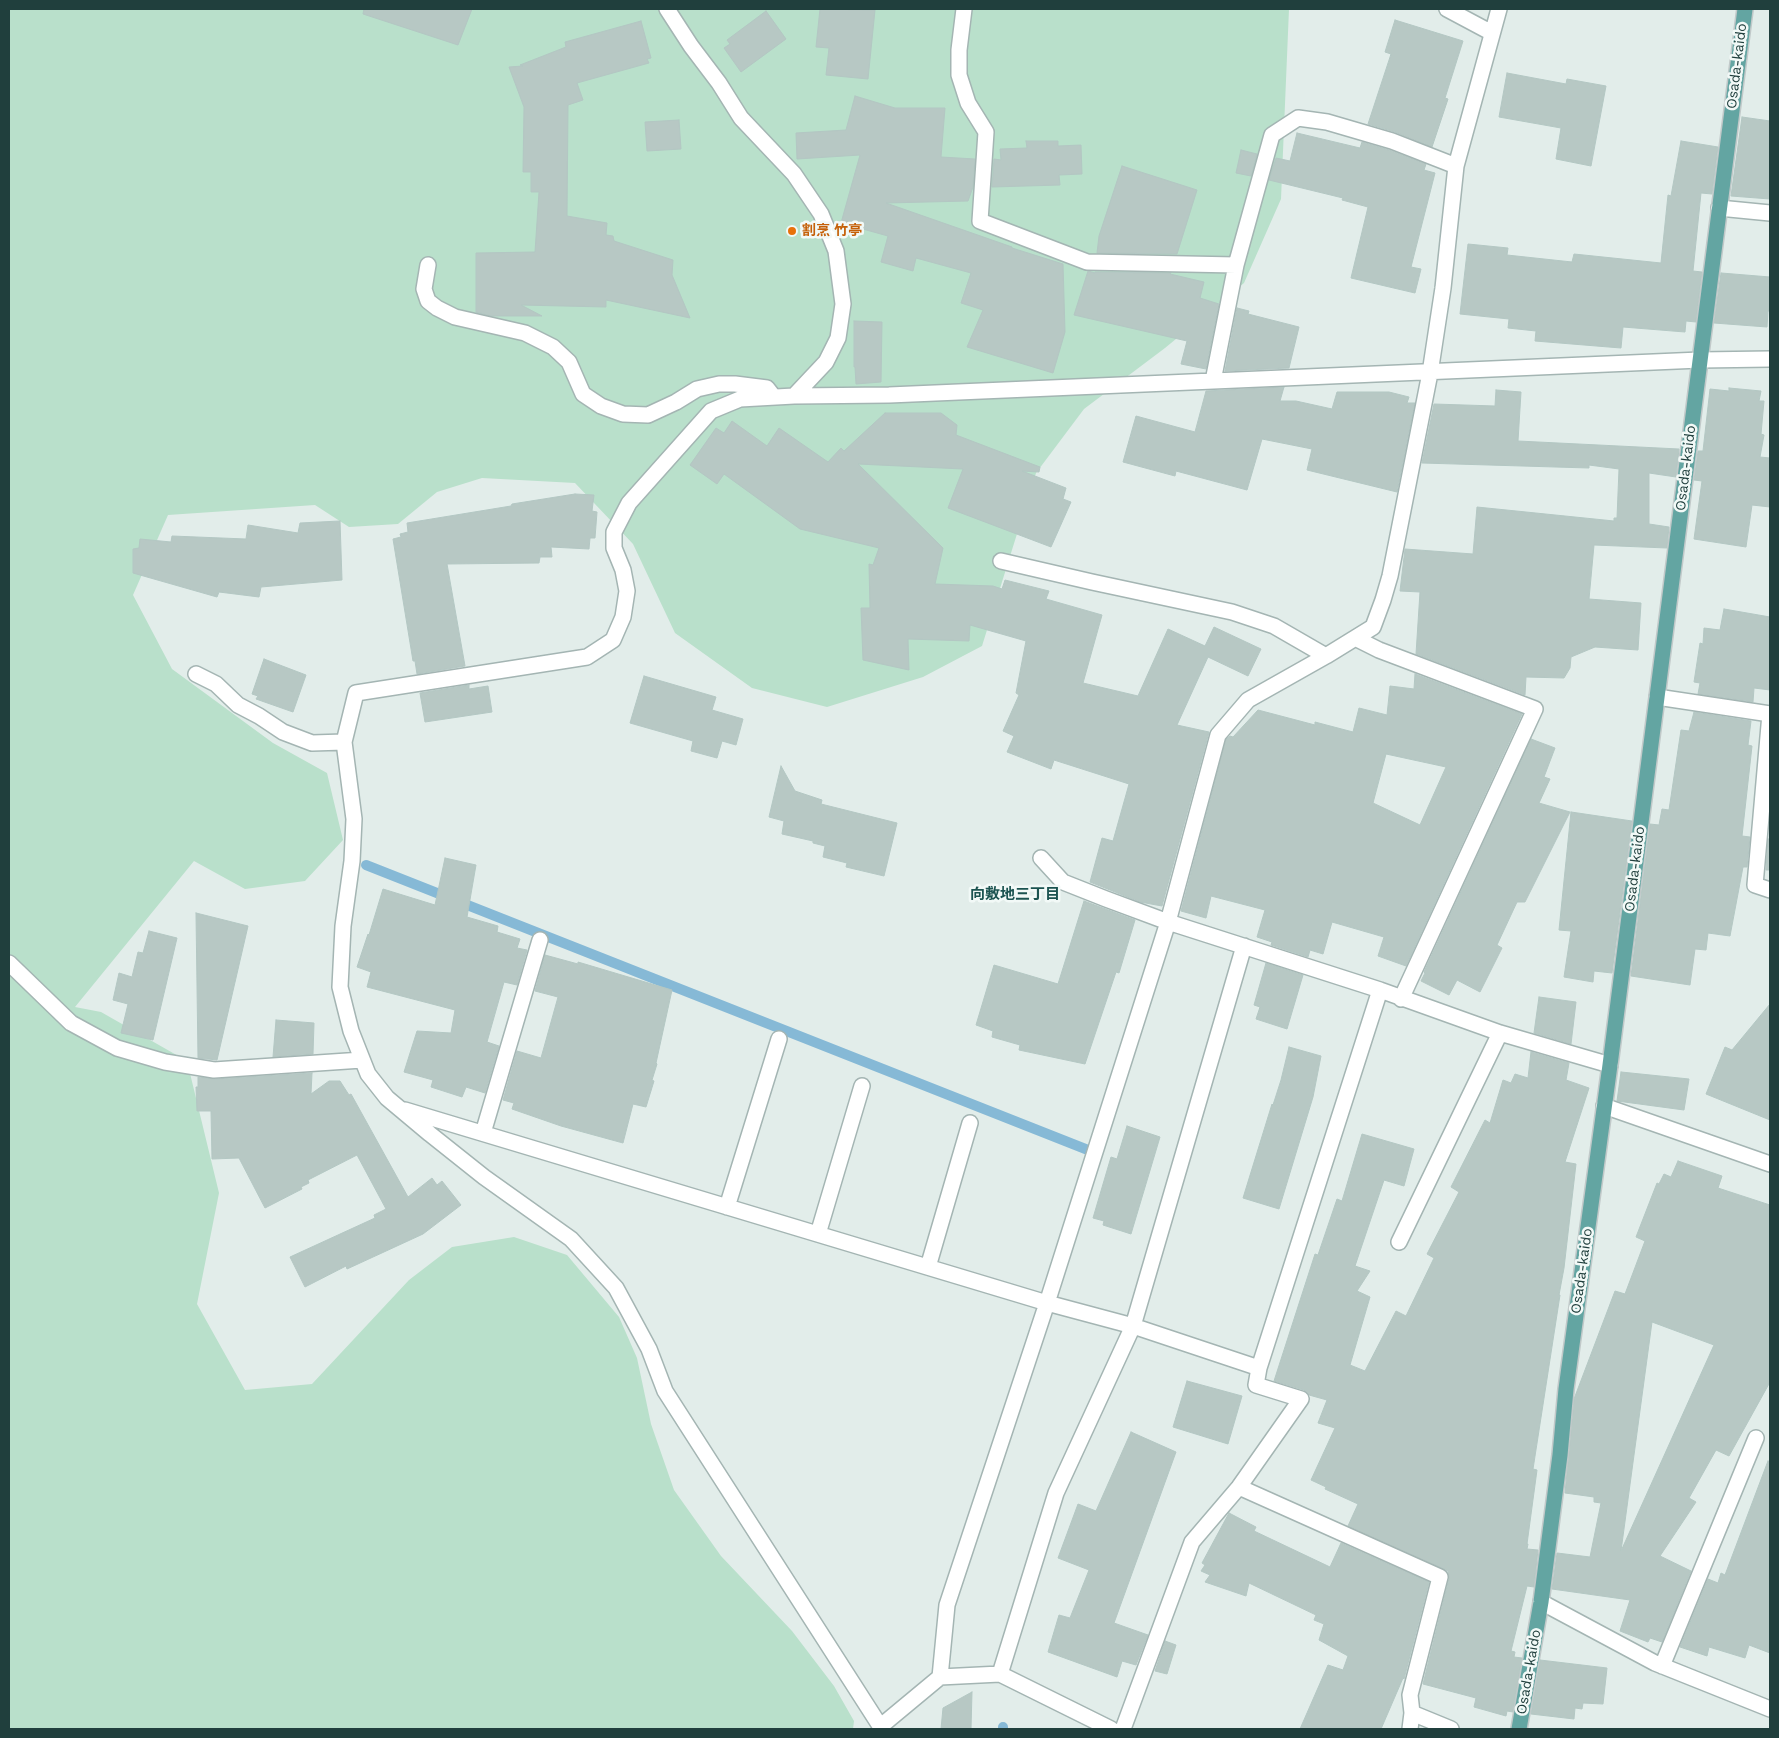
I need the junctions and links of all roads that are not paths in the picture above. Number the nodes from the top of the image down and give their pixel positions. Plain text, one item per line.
1 (667, 9) edge
2 (964, 9) edge
3 (1448, 9) edge
4 (1499, 9) edge
5 (1745, 9) edge
6 (1492, 33) junction
7 (1456, 166) junction
8 (1719, 208) junction
9 (1770, 213) edge
10 (428, 265) dead end
11 (1236, 265) junction
12 (1770, 359) edge
13 (1700, 360) junction
14 (1430, 373) junction
15 (1213, 380) junction
16 (774, 396) junction
17 (794, 396) junction
18 (1001, 561) dead end
19 (1355, 638) junction
20 (1326, 656) junction
21 (196, 674) dead end
22 (1657, 697) junction
23 (344, 742) junction
24 (1041, 858) dead end
25 (1770, 890) edge
26 (1168, 922) junction
27 (540, 940) dead end
28 (1244, 946) junction
29 (9, 963) edge
30 (1380, 990) junction
31 (1401, 999) junction
32 (1500, 1033) junction
33 (778, 1040) dead end
34 (362, 1060) junction
35 (1610, 1065) junction
36 (862, 1086) dead end
37 (1604, 1106) junction
38 (399, 1108) junction
39 (970, 1123) dead end
40 (483, 1133) junction
41 (1770, 1164) edge
42 (727, 1207) junction
43 (818, 1234) junction
44 (1399, 1242) dead end
45 (928, 1267) junction
46 (1046, 1303) junction
47 (1133, 1326) junction
48 (1259, 1368) junction
49 (1756, 1438) dead end
50 (1239, 1487) junction
51 (1542, 1602) junction
52 (1662, 1666) junction
53 (1000, 1674) junction
54 (940, 1677) junction
55 (1770, 1709) edge
56 (1412, 1712) junction
57 (881, 1728) edge
58 (1111, 1729) edge
59 (1123, 1729) edge
60 (1410, 1729) edge
61 (1451, 1729) edge
62 (1519, 1729) edge

1 - 17 street
2 - 11 street
3 - 6 street
4 - 6 street
5 - 8 main road, Osada-kaido
6 - 7 street
7 - 11 street
7 - 14 street
8 - 9 street
8 - 13 main road, Osada-kaido
10 - 16 street
11 - 15 street
12 - 13 street
13 - 14 street
13 - 22 main road, Osada-kaido
14 - 15 street
14 - 19 street
15 - 17 street
16 - 17 street
16 - 23 street
18 - 20 street
19 - 20 street
19 - 31 street
20 - 26 street
21 - 23 street
22 - 25 street
22 - 35 main road, Osada-kaido
23 - 34 street
24 - 26 street
26 - 28 street
26 - 46 street
27 - 40 street
28 - 30 street
28 - 47 street
29 - 34 street
30 - 31 street
30 - 48 street
31 - 32 street
32 - 35 street
32 - 44 street
33 - 42 street
34 - 38 street
35 - 37 main road, Osada-kaido
36 - 43 street
37 - 41 street
37 - 51 main road, Osada-kaido
38 - 40 street
38 - 57 street
39 - 45 street
40 - 42 street
42 - 43 street
43 - 45 street
45 - 46 street
46 - 47 street
46 - 54 street
47 - 48 street
47 - 53 street
48 - 50 street
49 - 52 street
50 - 56 street
50 - 59 street
51 - 52 street
51 - 62 main road, Osada-kaido
52 - 55 street
53 - 54 street
53 - 58 street
54 - 57 street
56 - 60 street
56 - 61 street

